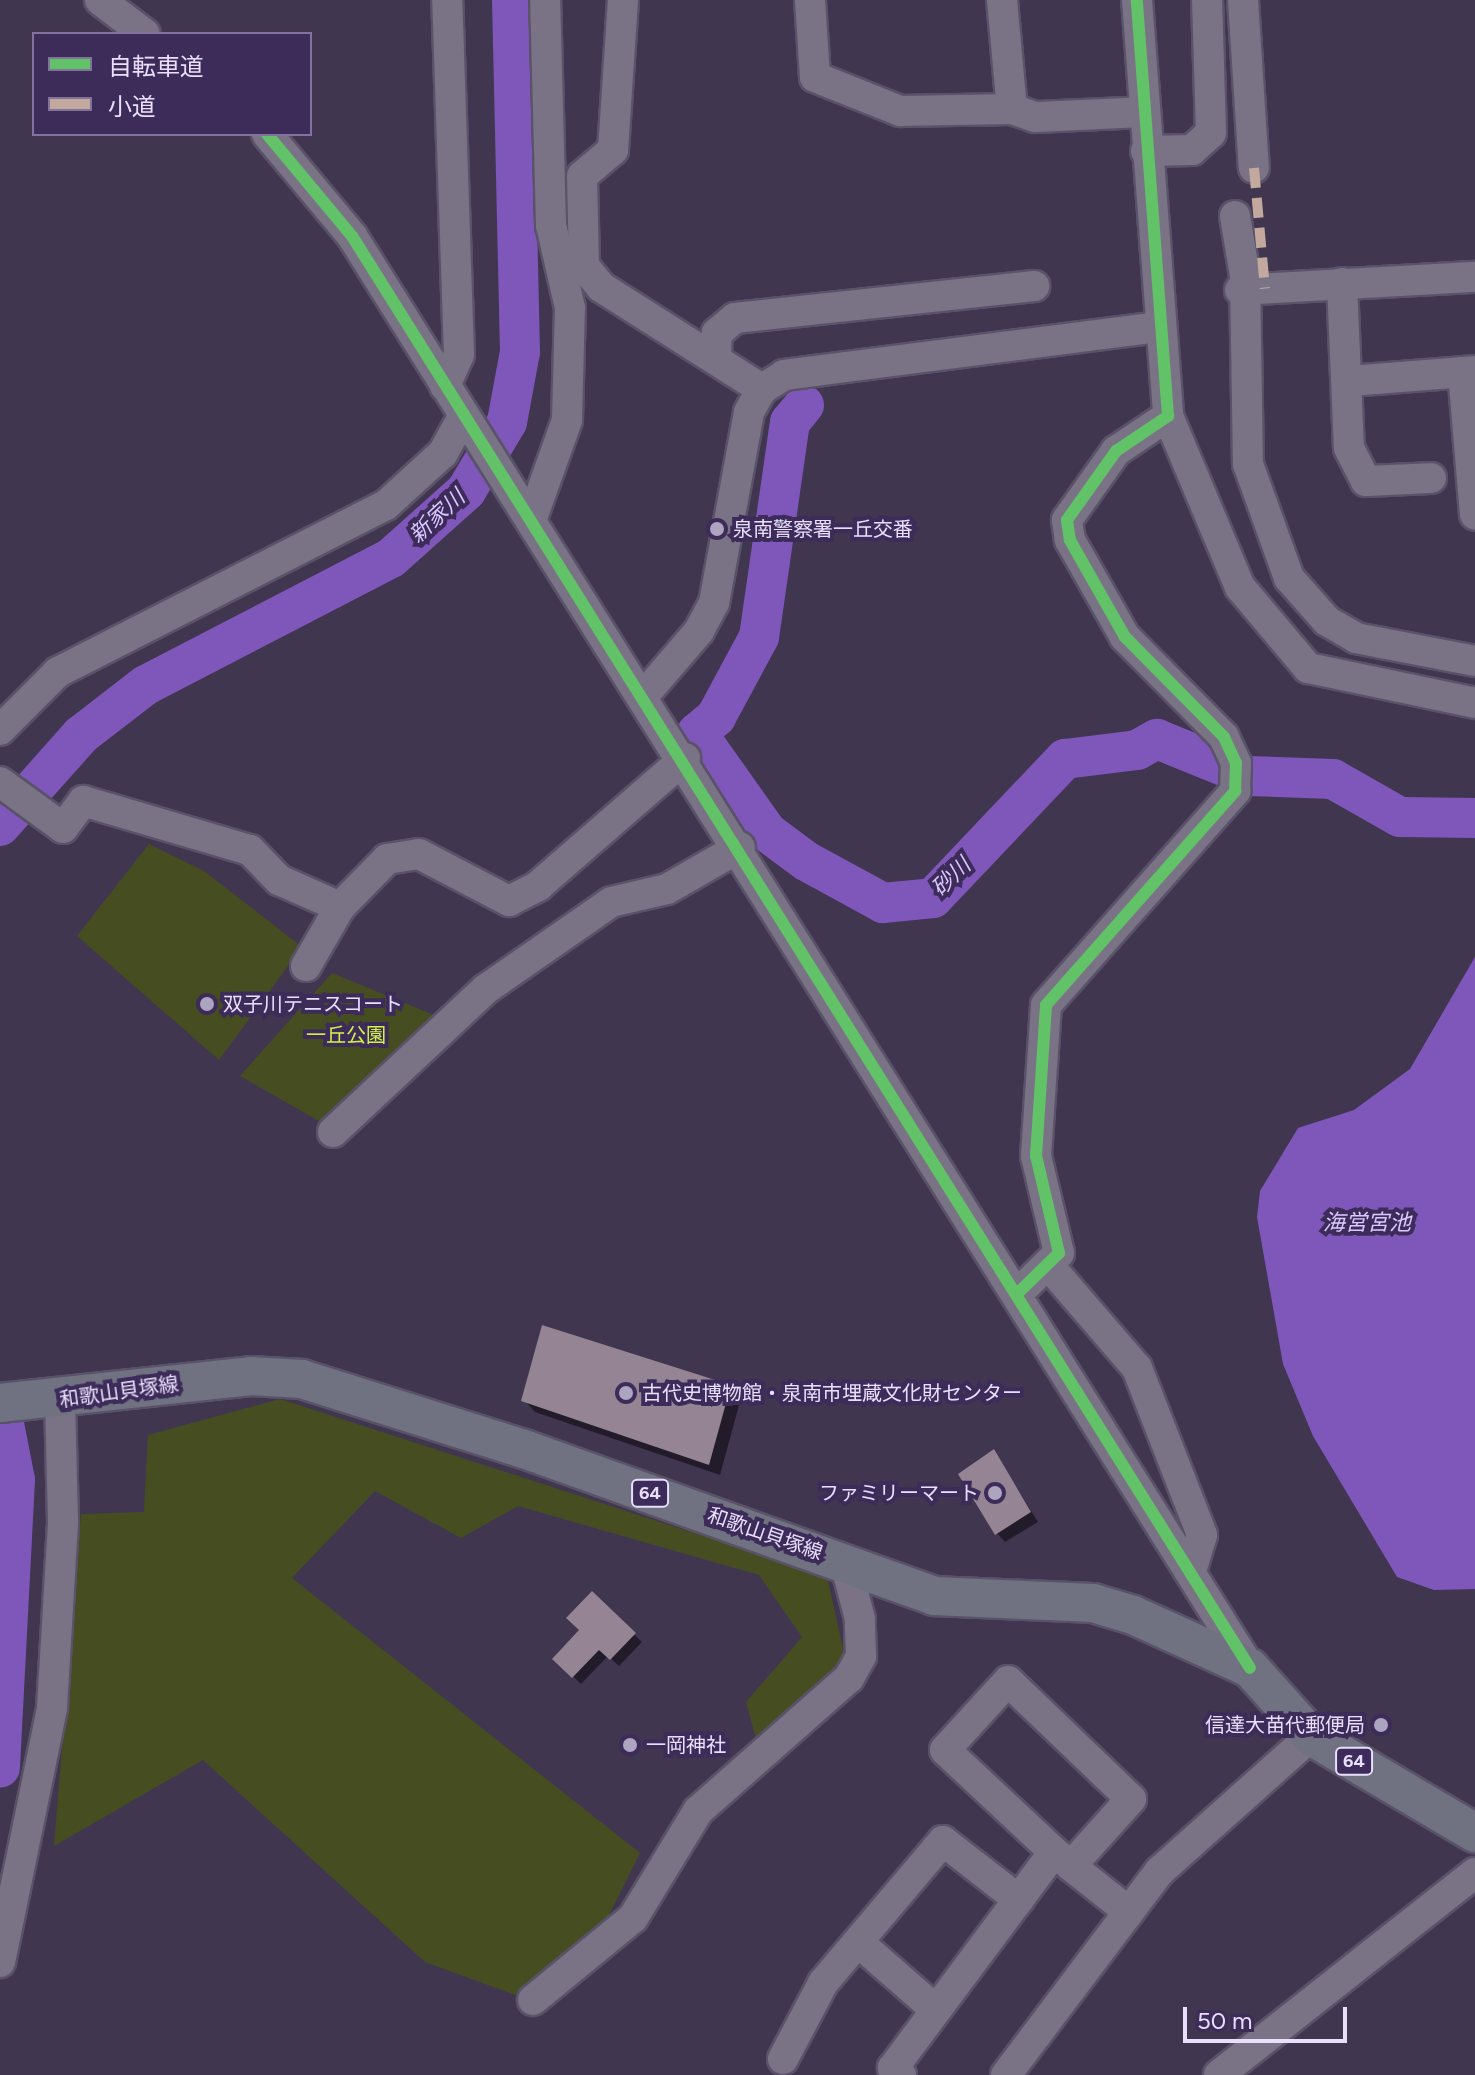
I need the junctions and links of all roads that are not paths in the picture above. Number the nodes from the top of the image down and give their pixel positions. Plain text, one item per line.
1 (100, 0) edge
2 (447, 0) edge
3 (545, 0) edge
4 (623, 0) edge
5 (810, 0) edge
6 (1002, 0) edge
7 (1137, 0) edge
8 (1207, 0) edge
9 (1243, 0) edge
10 (142, 32) edge
11 (1012, 109) junction
12 (1144, 112) junction
13 (269, 136) edge
14 (1146, 151) junction
15 (1254, 168) dead end
16 (1235, 216) dead end
17 (1475, 277) edge
18 (1342, 283) junction
19 (1034, 286) dead end
20 (1240, 290) junction
21 (1158, 327) junction
22 (716, 356) junction
23 (1469, 371) edge
24 (1349, 381) junction
25 (445, 386) junction
26 (762, 389) junction
27 (464, 415) junction
28 (1168, 416) junction
29 (1431, 478) dead end
30 (1475, 514) edge
31 (532, 518) junction
32 (1475, 661) edge
33 (645, 694) junction
34 (1475, 703) edge
35 (0, 730) edge
36 (685, 758) junction
37 (0, 782) edge
38 (740, 847) junction
39 (340, 907) junction
40 (306, 966) dead end
41 (333, 1132) dead end
42 (1050, 1267) junction
43 (1019, 1292) junction
44 (49, 1402) junction
45 (0, 1403) edge
46 (845, 1562) junction
47 (1191, 1571) junction
48 (1250, 1668) junction
49 (1311, 1736) junction
50 (1475, 1833) edge
51 (1063, 1859) junction
52 (1475, 1873) edge
53 (1019, 1900) junction
54 (1129, 1912) junction
55 (858, 1942) junction
56 (0, 1962) edge
57 (533, 2000) dead end
58 (936, 2010) junction
59 (783, 2059) dead end
60 (901, 2075) edge
61 (1006, 2075) edge
62 (1219, 2075) edge

1 - 10 street
2 - 25 street
3 - 31 street
4 - 22 street
5 - 11 street
6 - 11 street
7 - 12 street
8 - 14 street
9 - 15 street
11 - 12 street
12 - 14 street
13 - 25 street
14 - 21 street
16 - 20 street
17 - 18 street
18 - 20 street
18 - 24 street
19 - 22 street
20 - 32 street
21 - 26 street
21 - 28 street
22 - 26 street
23 - 24 street
23 - 30 street
24 - 29 street
25 - 27 street
26 - 33 street
27 - 31 street
27 - 35 street
28 - 34 street
28 - 42 street
31 - 33 street
33 - 36 street
36 - 38 street
36 - 39 street
37 - 39 street
38 - 41 street
38 - 43 street
39 - 40 street
42 - 43 street
42 - 47 street
43 - 47 street
44 - 45 main road, 和歌山貝塚線 / 64
44 - 46 main road, 和歌山貝塚線 / 64
44 - 56 street
46 - 48 main road, 和歌山貝塚線 / 64
46 - 57 street
47 - 48 street
48 - 49 main road, 和歌山貝塚線 / 64
49 - 50 main road, 和歌山貝塚線 / 64
49 - 54 street
51 - 51 street
51 - 53 street
51 - 54 street
52 - 62 street
53 - 55 street
53 - 58 street
54 - 61 street
55 - 58 street
55 - 59 street
58 - 60 street

